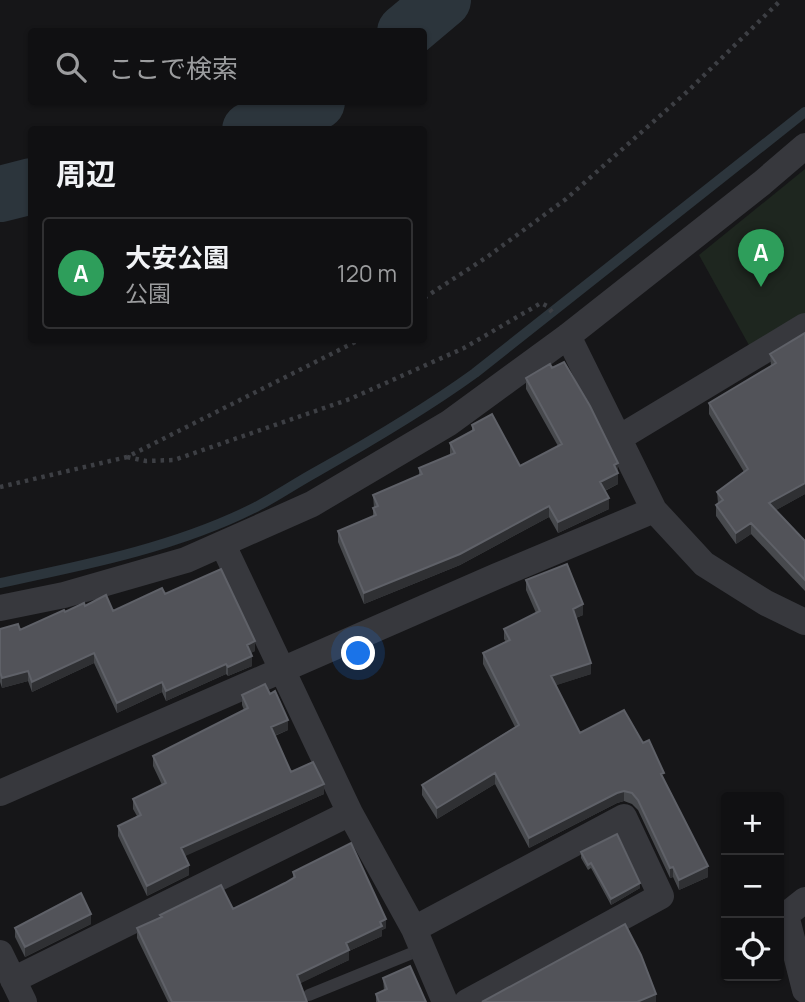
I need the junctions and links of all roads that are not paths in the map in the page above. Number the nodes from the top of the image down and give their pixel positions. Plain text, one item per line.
1 (805, 146) edge
2 (805, 326) edge
3 (568, 335) junction
4 (619, 438) junction
5 (654, 510) junction
6 (223, 545) junction
7 (0, 608) edge
8 (805, 622) edge
9 (283, 669) junction
10 (0, 793) edge
11 (350, 813) junction
12 (805, 901) edge
13 (418, 939) junction
14 (0, 953) edge
15 (805, 990) edge
16 (19, 991) edge
17 (309, 995) dead end
18 (445, 1002) edge
19 (467, 1002) edge

1 - 3 street
2 - 4 street
3 - 4 street
3 - 6 street
4 - 5 street
5 - 8 street
5 - 9 street
6 - 7 street
6 - 9 street
9 - 10 street
9 - 11 street
11 - 13 street
11 - 16 street
12 - 15 street
13 - 17 lane
13 - 18 street
13 - 19 street
14 - 16 street

